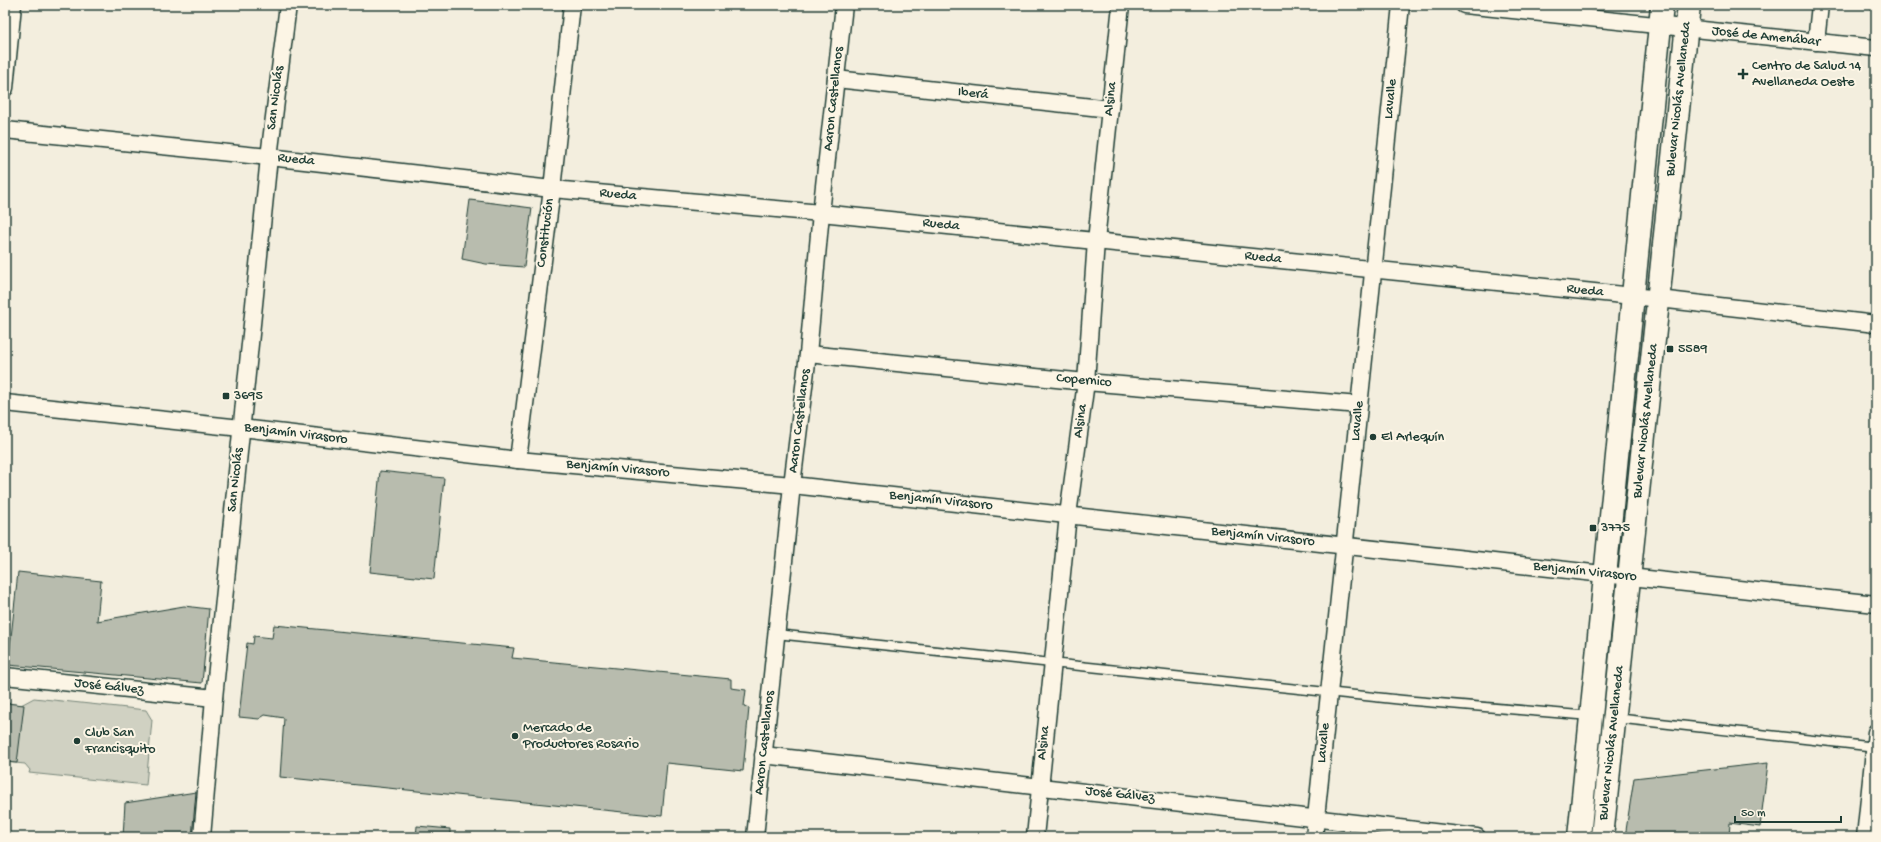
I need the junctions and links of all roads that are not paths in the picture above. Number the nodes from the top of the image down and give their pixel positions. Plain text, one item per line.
1 (13, 5) edge
2 (288, 5) edge
3 (572, 5) edge
4 (844, 5) edge
5 (1121, 5) edge
6 (1401, 5) edge
7 (1464, 5) edge
8 (1689, 5) edge
9 (1820, 5) edge
10 (1661, 15) edge
11 (1686, 28) junction
12 (1816, 42) junction
13 (1876, 48) edge
14 (836, 79) junction
15 (5, 88) edge
16 (1110, 110) junction
17 (5, 130) edge
18 (269, 157) junction
19 (552, 189) junction
20 (821, 213) junction
21 (1096, 241) junction
22 (1373, 270) junction
23 (1633, 296) junction
24 (1658, 299) junction
25 (1876, 324) edge
26 (808, 354) junction
27 (1086, 382) junction
28 (5, 403) edge
29 (1359, 405) junction
30 (241, 428) junction
31 (518, 460) junction
32 (792, 485) junction
33 (1068, 515) junction
34 (1345, 546) junction
35 (1605, 575) junction
36 (1629, 577) junction
37 (1876, 604) edge
38 (776, 634) junction
39 (1053, 663) junction
40 (5, 676) edge
41 (1330, 692) junction
42 (214, 698) junction
43 (1602, 717) junction
44 (1875, 742) edge
45 (763, 755) junction
46 (1040, 786) junction
47 (1316, 817) junction
48 (1435, 834) edge
49 (202, 837) edge
50 (754, 837) edge
51 (1034, 837) edge
52 (1314, 837) edge
53 (1477, 837) edge
54 (1579, 837) edge
55 (1602, 837) edge
56 (1865, 837) edge

1 - 15 street
2 - 18 street, San Nicolás
3 - 19 street, Constitución
4 - 14 street, Aaron Castellanos
5 - 16 street, Alsina
6 - 22 street, Lavalle
7 - 10 street, José de Amenábar
8 - 11 main road, Bulevar Nicolás Avellaneda
9 - 12 street
10 - 11 street, José de Amenábar
10 - 23 main road, Bulevar Nicolás Avellaneda
11 - 12 street, José de Amenábar
11 - 24 main road, Bulevar Nicolás Avellaneda
12 - 13 street, José de Amenábar
14 - 16 street, Iberá
14 - 20 street, Aaron Castellanos
16 - 21 street, Alsina
17 - 18 street, Rueda
18 - 19 street, Rueda
18 - 30 street, San Nicolás
19 - 20 street, Rueda
19 - 31 street, Constitución
20 - 21 street, Rueda
20 - 26 street, Aaron Castellanos
21 - 22 street, Rueda
21 - 27 street, Alsina
22 - 23 street, Rueda
22 - 29 street, Lavalle
23 - 24 street, Rueda
23 - 35 main road, Bulevar Nicolás Avellaneda
24 - 25 street, Rueda
24 - 36 main road, Bulevar Nicolás Avellaneda
26 - 27 street, Copernico
26 - 32 street, Aaron Castellanos
27 - 29 street, Copernico
27 - 33 street, Alsina
28 - 30 street, Benjamín Virasoro
29 - 34 street, Lavalle
30 - 31 street, Benjamín Virasoro
30 - 42 street, San Nicolás
31 - 32 street, Benjamín Virasoro
32 - 33 street, Benjamín Virasoro
32 - 38 street, Aaron Castellanos
33 - 34 street, Benjamín Virasoro
33 - 39 street, Alsina
34 - 35 street, Benjamín Virasoro
34 - 41 street, Lavalle
35 - 36 street, Benjamín Virasoro
35 - 43 main road, Bulevar Nicolás Avellaneda
36 - 37 street, Benjamín Virasoro
36 - 43 main road, Bulevar Nicolás Avellaneda
38 - 39 lane
38 - 45 street, Aaron Castellanos
39 - 41 lane
39 - 46 street, Alsina
40 - 42 street, José Gálvez
41 - 43 lane
41 - 47 street, Lavalle
42 - 49 street, San Nicolás
43 - 44 lane
43 - 54 main road, Bulevar Nicolás Avellaneda
43 - 55 main road, Bulevar Nicolás Avellaneda
44 - 56 street
45 - 46 street, José Gálvez
45 - 50 street, Aaron Castellanos
46 - 47 street, José Gálvez
46 - 51 street, Alsina
47 - 48 street, José Gálvez
47 - 52 street, Lavalle
48 - 53 street, José Gálvez

